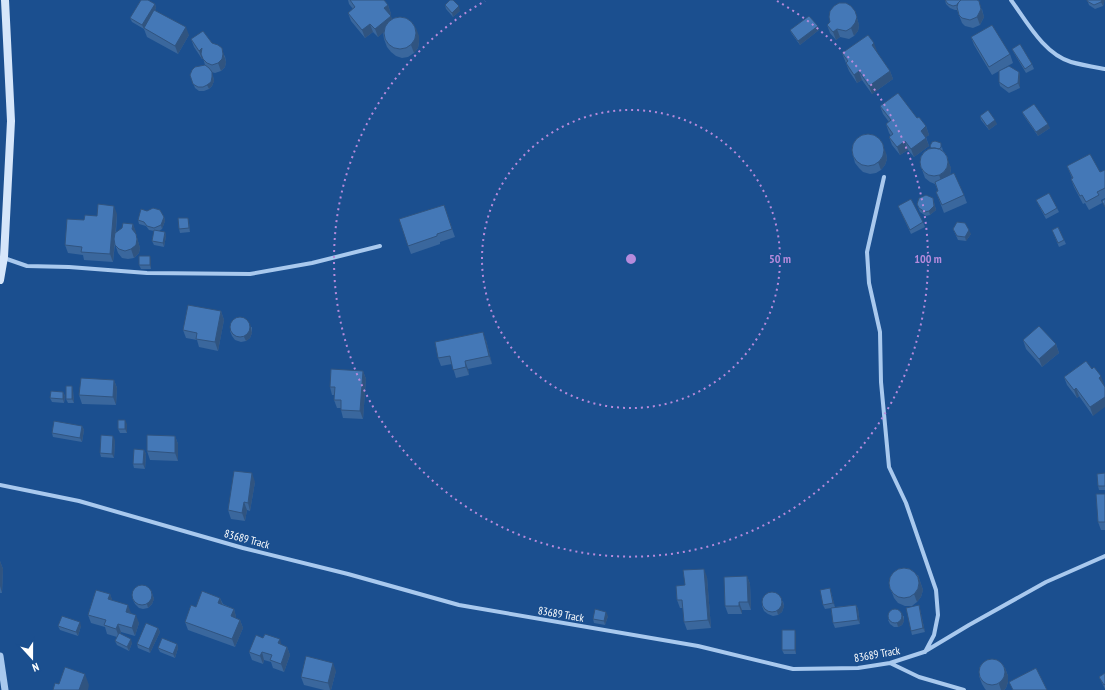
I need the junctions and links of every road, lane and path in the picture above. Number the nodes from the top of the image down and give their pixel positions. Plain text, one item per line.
1 (5, 0) edge
2 (1011, 0) edge
3 (1105, 69) edge
4 (884, 177) dead end
5 (380, 246) dead end
6 (4, 257) junction
7 (0, 280) edge
8 (0, 485) edge
9 (1105, 556) edge
10 (924, 652) junction
11 (0, 656) edge
12 (890, 663) junction
13 (5, 690) edge
14 (964, 690) edge

1 - 6 main road
2 - 3 street
4 - 10 street
5 - 6 street
6 - 7 main road
8 - 12 street, 83689 Track
9 - 10 street, 83689 Track
10 - 12 street, 83689 Track
11 - 13 street
12 - 14 street

